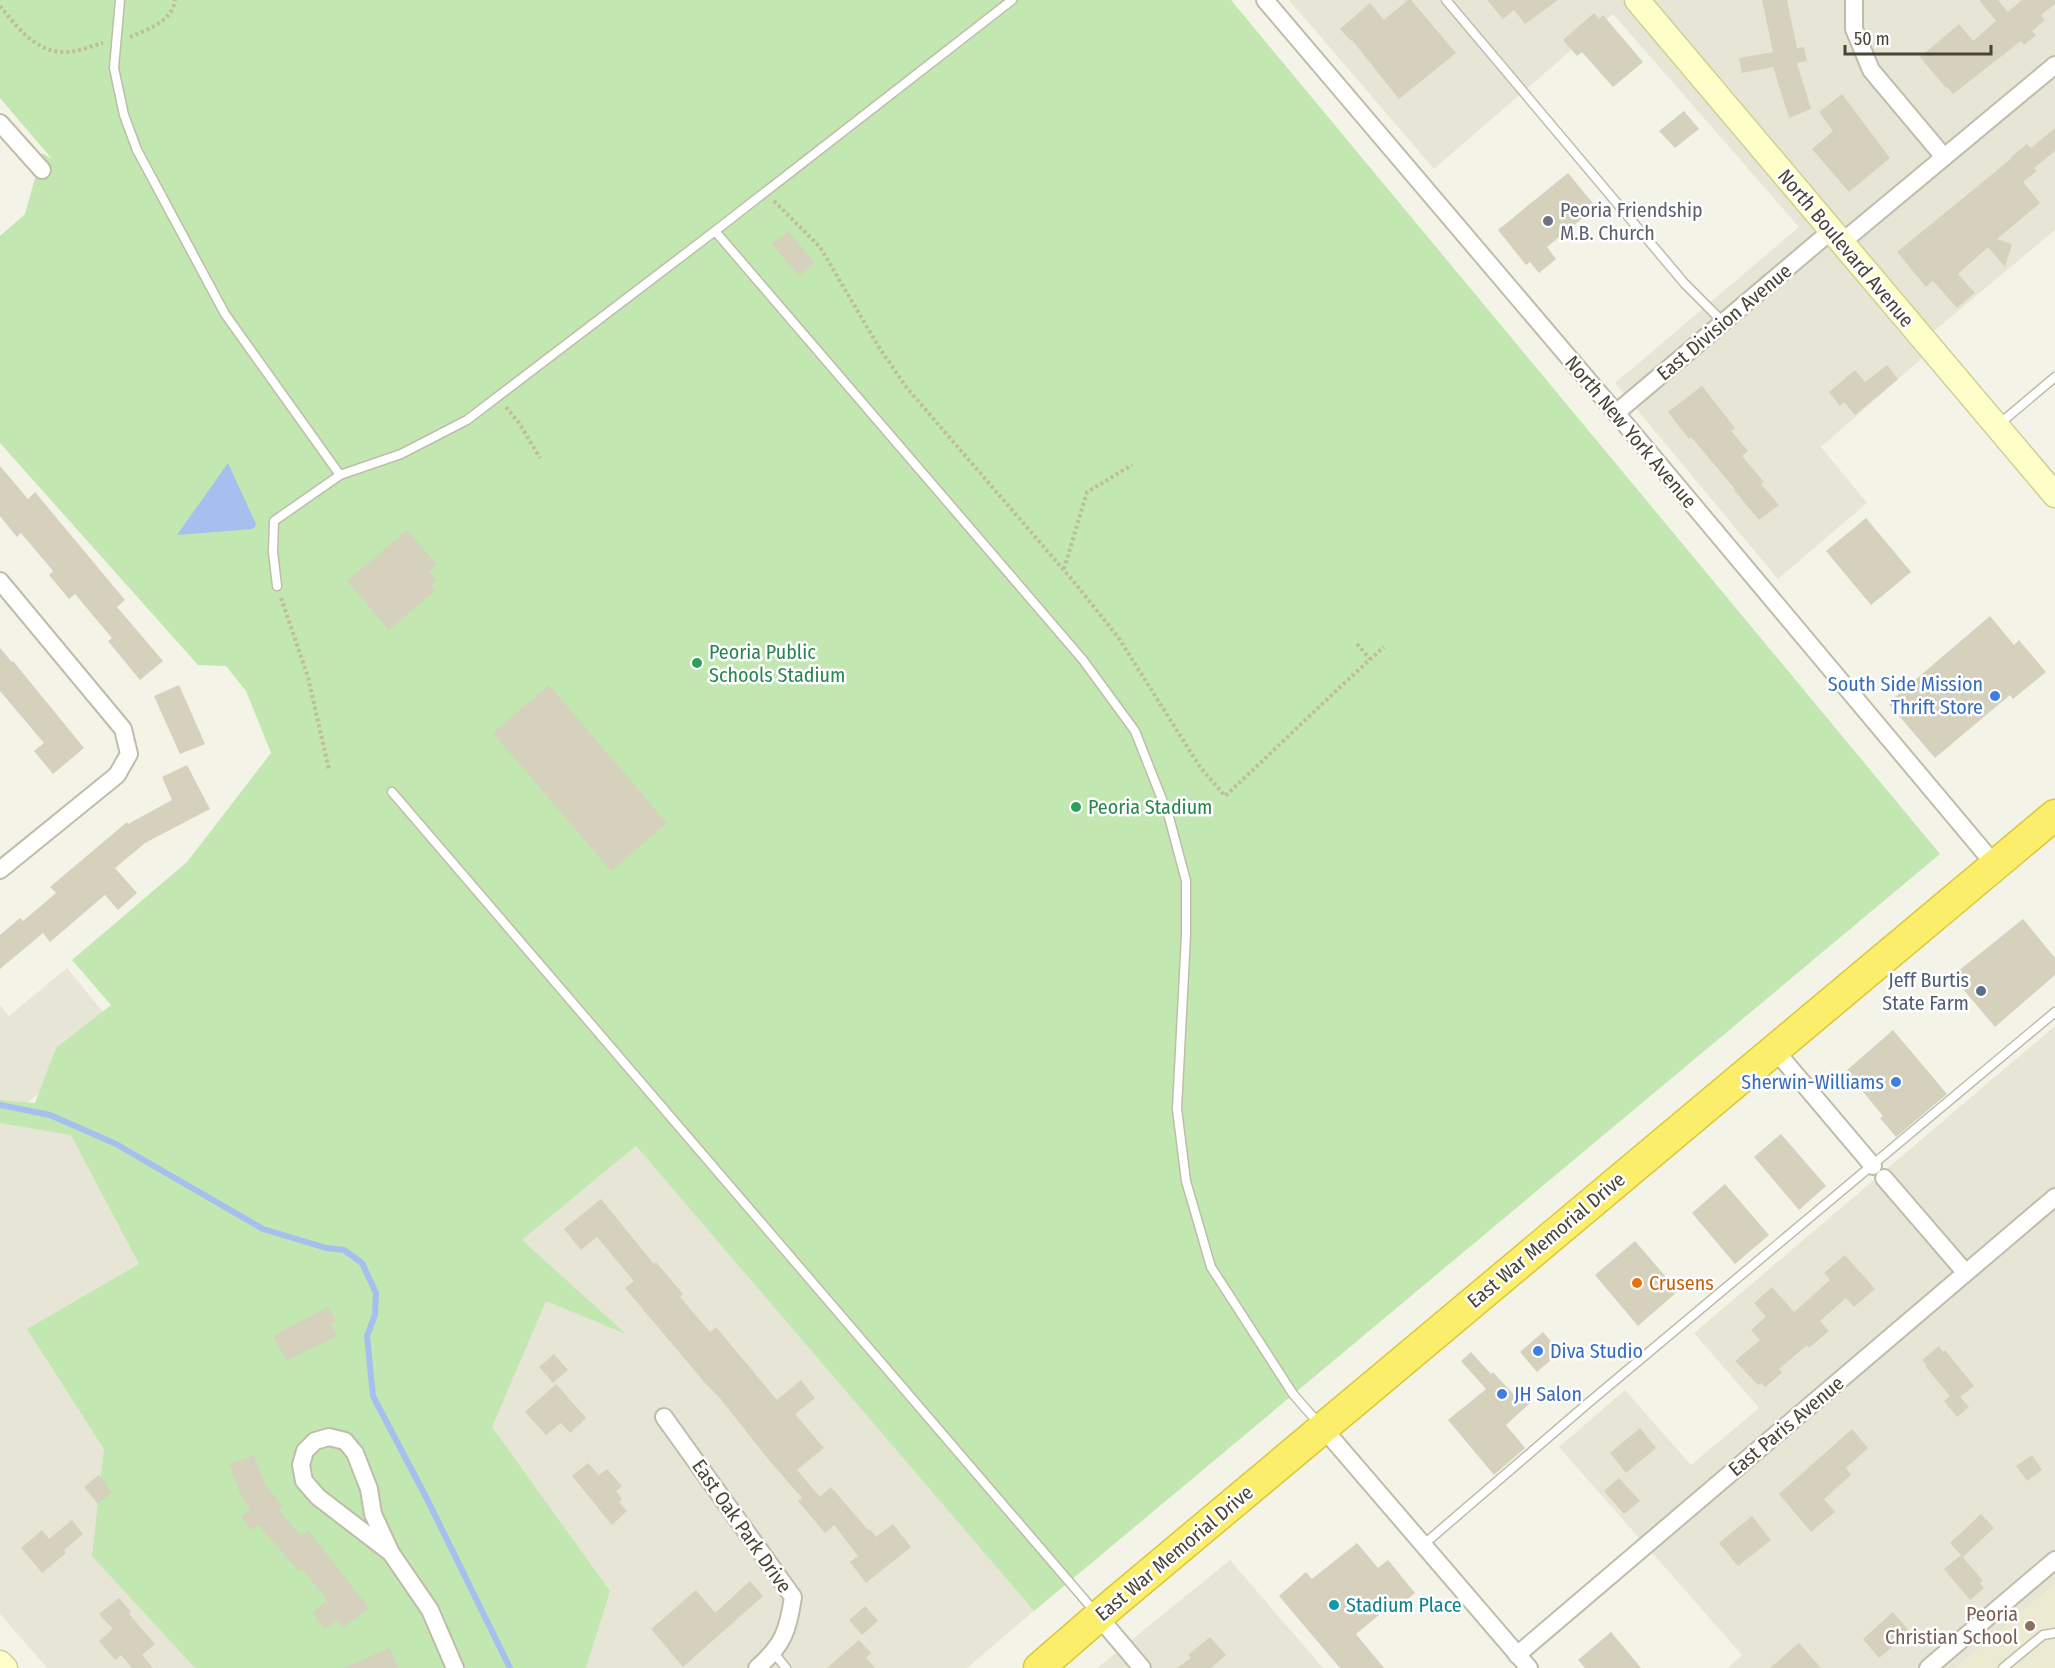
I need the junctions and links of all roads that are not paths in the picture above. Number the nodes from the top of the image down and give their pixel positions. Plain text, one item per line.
1 (120, 0) edge
2 (1012, 0) edge
3 (1266, 0) edge
4 (1446, 0) edge
5 (1637, 0) edge
6 (1854, 0) edge
7 (2055, 65) edge
8 (0, 123) edge
9 (1944, 157) junction
10 (42, 170) dead end
11 (715, 231) junction
12 (1836, 237) junction
13 (1723, 322) junction
14 (2055, 377) edge
15 (1616, 413) junction
16 (1997, 426) junction
17 (340, 475) junction
18 (2055, 495) edge
19 (0, 581) edge
20 (277, 586) road end
21 (392, 792) dead end
22 (2055, 815) edge
23 (1995, 865) junction
24 (0, 870) edge
25 (2055, 1012) edge
26 (1774, 1049) junction
27 (1879, 1172) junction
28 (2055, 1197) edge
29 (1965, 1272) junction
30 (664, 1417) dead end
31 (1323, 1428) junction
32 (1423, 1545) junction
33 (391, 1553) junction
34 (2055, 1560) edge
35 (1098, 1616) junction
36 (2055, 1634) edge
37 (774, 1653) junction
38 (1517, 1655) junction
39 (0, 1663) edge
40 (2006, 1667) edge
41 (5, 1668) edge
42 (455, 1668) edge
43 (757, 1668) edge
44 (786, 1668) edge
45 (1039, 1668) edge
46 (1142, 1668) edge
47 (1528, 1668) edge
48 (1928, 1668) edge

1 - 17 lane
2 - 11 lane
3 - 15 street, North New York Avenue
4 - 13 lane
5 - 12 street, North Boulevard Avenue
6 - 9 street
7 - 9 street, East Division Avenue
8 - 10 street
9 - 12 street, East Division Avenue
11 - 17 lane
11 - 31 lane
12 - 13 street, East Division Avenue
12 - 16 street, North Boulevard Avenue
13 - 15 street, East Division Avenue
14 - 16 lane
15 - 23 street, North New York Avenue
16 - 18 street, North Boulevard Avenue
17 - 20 lane
19 - 24 street
21 - 35 lane
22 - 23 highway, East War Memorial Drive
23 - 26 highway, East War Memorial Drive
25 - 27 lane
26 - 27 street
26 - 31 highway, East War Memorial Drive
27 - 29 street
27 - 32 lane
28 - 29 street, East Paris Avenue
29 - 38 street, East Paris Avenue
30 - 37 street, East Oak Park Drive
31 - 32 street
31 - 35 highway, East War Memorial Drive
32 - 38 street
33 - 33 street
33 - 42 street
34 - 48 street
35 - 45 highway, East War Memorial Drive
35 - 46 street
36 - 40 lane
37 - 43 street, East Oak Park Drive
37 - 44 lane
38 - 47 street
39 - 41 street

